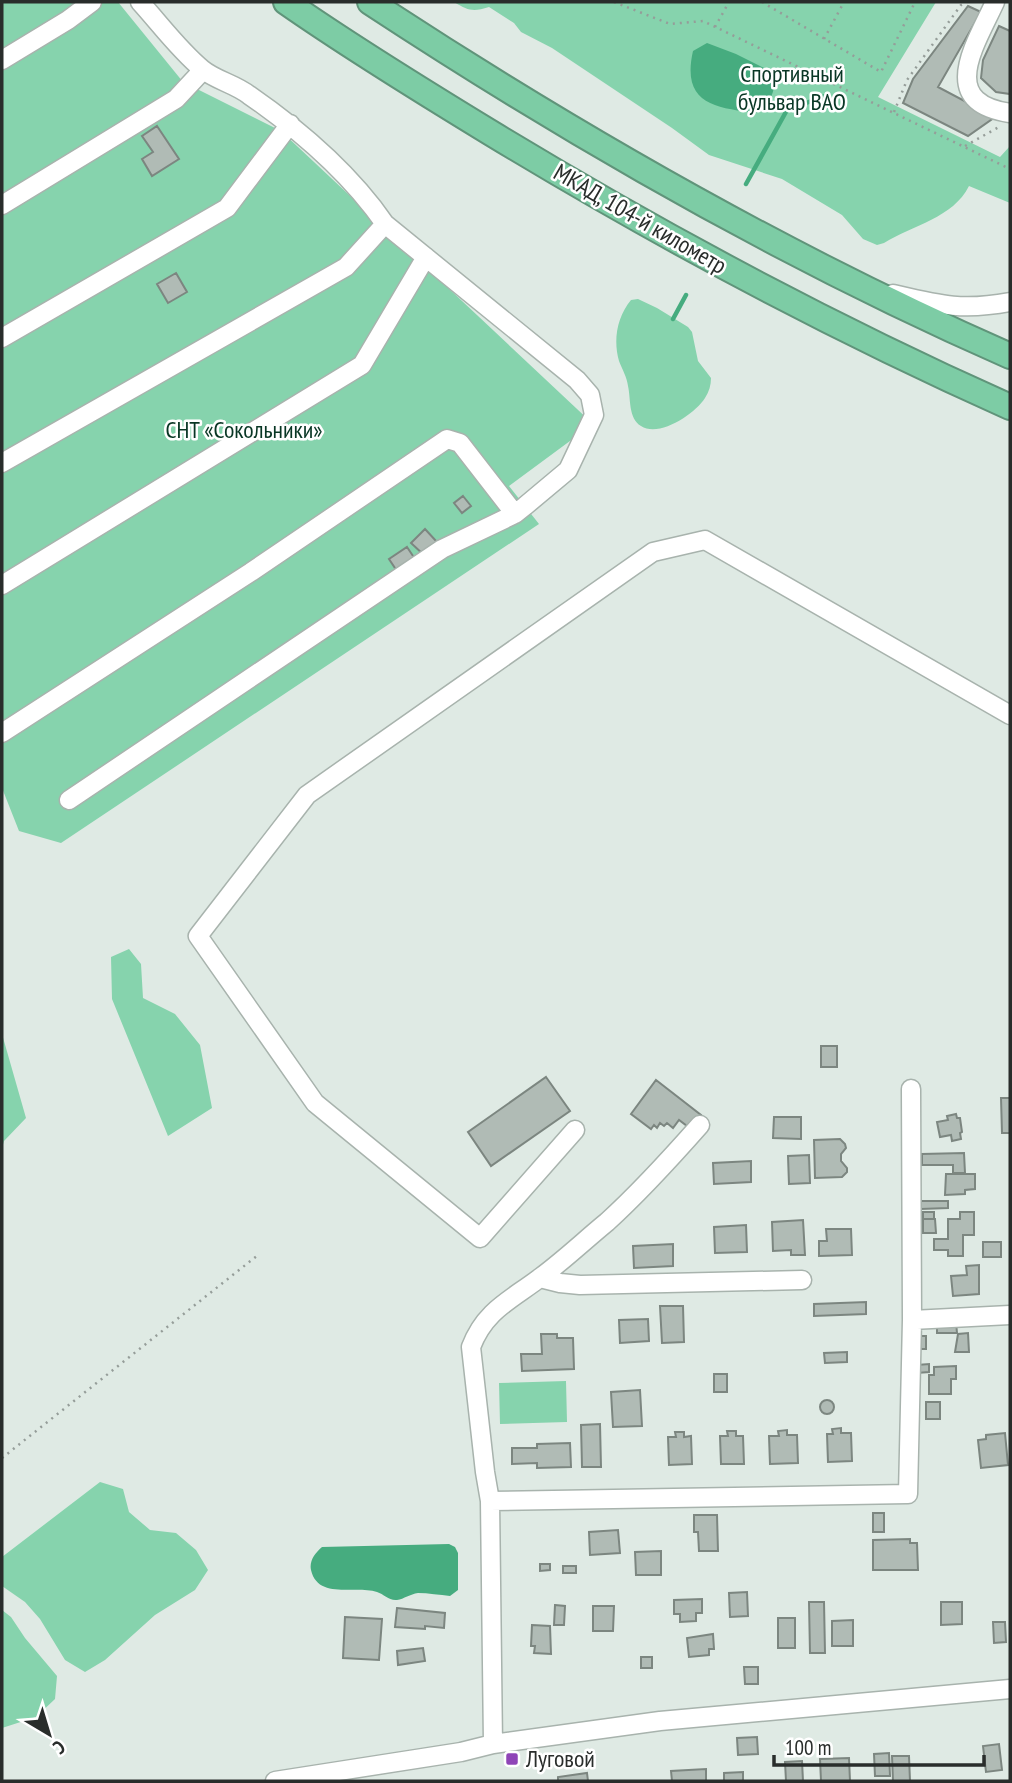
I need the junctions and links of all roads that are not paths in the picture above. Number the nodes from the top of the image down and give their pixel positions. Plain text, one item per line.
1 (92, 2) edge
2 (140, 2) edge
3 (286, 2) edge
4 (370, 2) edge
5 (995, 2) edge
6 (2, 60) edge
7 (203, 70) junction
8 (1006, 119) edge
9 (290, 124) junction
10 (2, 205) edge
11 (385, 224) junction
12 (426, 257) junction
13 (863, 288) junction
14 (1010, 302) edge
15 (2, 338) edge
16 (1010, 356) edge
17 (1010, 407) edge
18 (2, 463) edge
19 (515, 514) junction
20 (2, 585) edge
21 (1010, 715) edge
22 (2, 733) edge
23 (69, 800) dead end
24 (911, 1089) dead end
25 (700, 1125) dead end
26 (575, 1130) dead end
27 (540, 1278) junction
28 (802, 1280) dead end
29 (1010, 1315) edge
30 (912, 1320) junction
31 (490, 1501) junction
32 (1010, 1689) edge
33 (493, 1744) junction
34 (275, 1781) edge

1 - 6 street
2 - 7 street
3 - 17 highway, МКАД, 104-й километр
4 - 13 highway, МКАД, 104-й километр
5 - 8 street
7 - 9 street
7 - 10 street
9 - 11 street
9 - 15 street
11 - 12 street
11 - 18 street
12 - 19 street
12 - 20 street
13 - 14 street
13 - 16 highway, МКАД, 104-й километр
19 - 22 street
19 - 23 street
21 - 26 street
24 - 30 street
25 - 27 street
27 - 28 street
27 - 31 street
29 - 30 street
30 - 31 street
31 - 33 street
32 - 33 street
33 - 34 street

